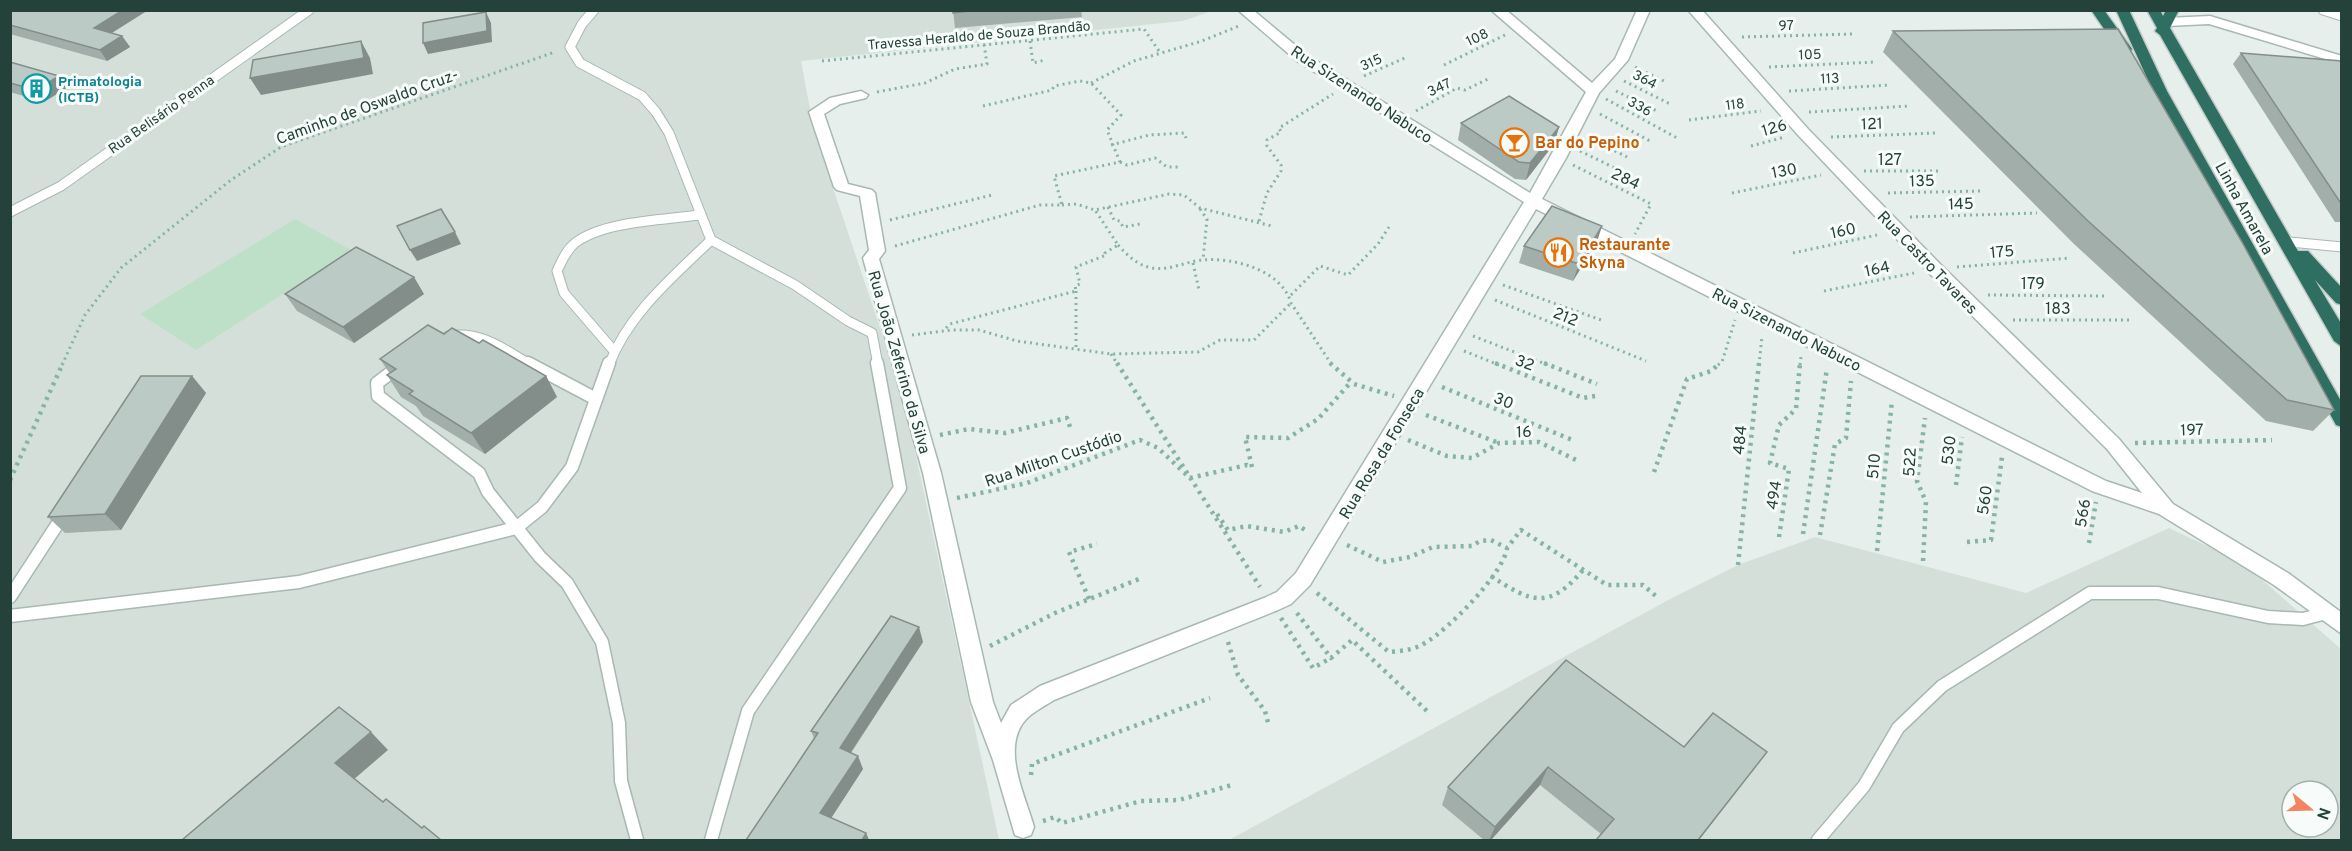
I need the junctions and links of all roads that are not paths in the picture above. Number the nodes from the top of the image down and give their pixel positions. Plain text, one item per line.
1 (309, 10) edge
2 (594, 10) edge
3 (1497, 10) edge
4 (1644, 10) edge
5 (1694, 10) edge
6 (2097, 10) edge
7 (2122, 10) edge
8 (2153, 10) edge
9 (2195, 10) edge
10 (2323, 10) edge
11 (1249, 15) edge
12 (2342, 16) edge
13 (2210, 20) junction
14 (2168, 21) edge
15 (2342, 60) edge
16 (1602, 83) junction
17 (2160, 91) junction
18 (861, 95) road end
19 (1533, 201) junction
20 (10, 212) edge
21 (699, 215) junction
22 (2285, 237) junction
23 (711, 240) junction
24 (2342, 247) edge
25 (2342, 300) edge
26 (2342, 341) edge
27 (437, 342) edge
28 (614, 351) junction
29 (404, 364) edge
30 (596, 399) junction
31 (2342, 420) edge
32 (74, 499) edge
33 (2166, 509) junction
34 (516, 528) junction
35 (10, 597) edge
36 (10, 616) edge
37 (2334, 619) edge
38 (1004, 760) junction
39 (1023, 827) road end
40 (638, 840) edge
41 (711, 840) edge
42 (1818, 840) edge

1 - 20 lane, Rua Belisário Penna
2 - 21 lane
3 - 16 street
4 - 16 street, Rua Rosa da Fonseca
5 - 33 street, Rua Castro Tavares
6 - 17 highway
7 - 17 highway, Linha Amarela
8 - 14 highway, Linha Amarela
9 - 13 street
10 - 12 lane
11 - 19 street, Rua Sizenando Nabuco
13 - 14 street
13 - 15 street
14 - 22 highway, Linha Amarela
16 - 19 street, Rua Rosa da Fonseca
17 - 31 highway, Linha Amarela
18 - 38 street, Rua João Zeferino da Silva
19 - 33 street, Rua Sizenando Nabuco
19 - 38 street, Rua Rosa da Fonseca
21 - 23 lane
21 - 28 lane
22 - 24 lane
22 - 25 highway
22 - 26 highway, Linha Amarela
23 - 28 lane
23 - 41 lane
27 - 30 lane
28 - 30 lane
29 - 34 lane
30 - 34 lane
32 - 35 lane
33 - 37 street, Rua Sizenando Nabuco
34 - 36 lane
34 - 40 lane
37 - 42 lane
38 - 39 street, Rua João Zeferino da Silva

